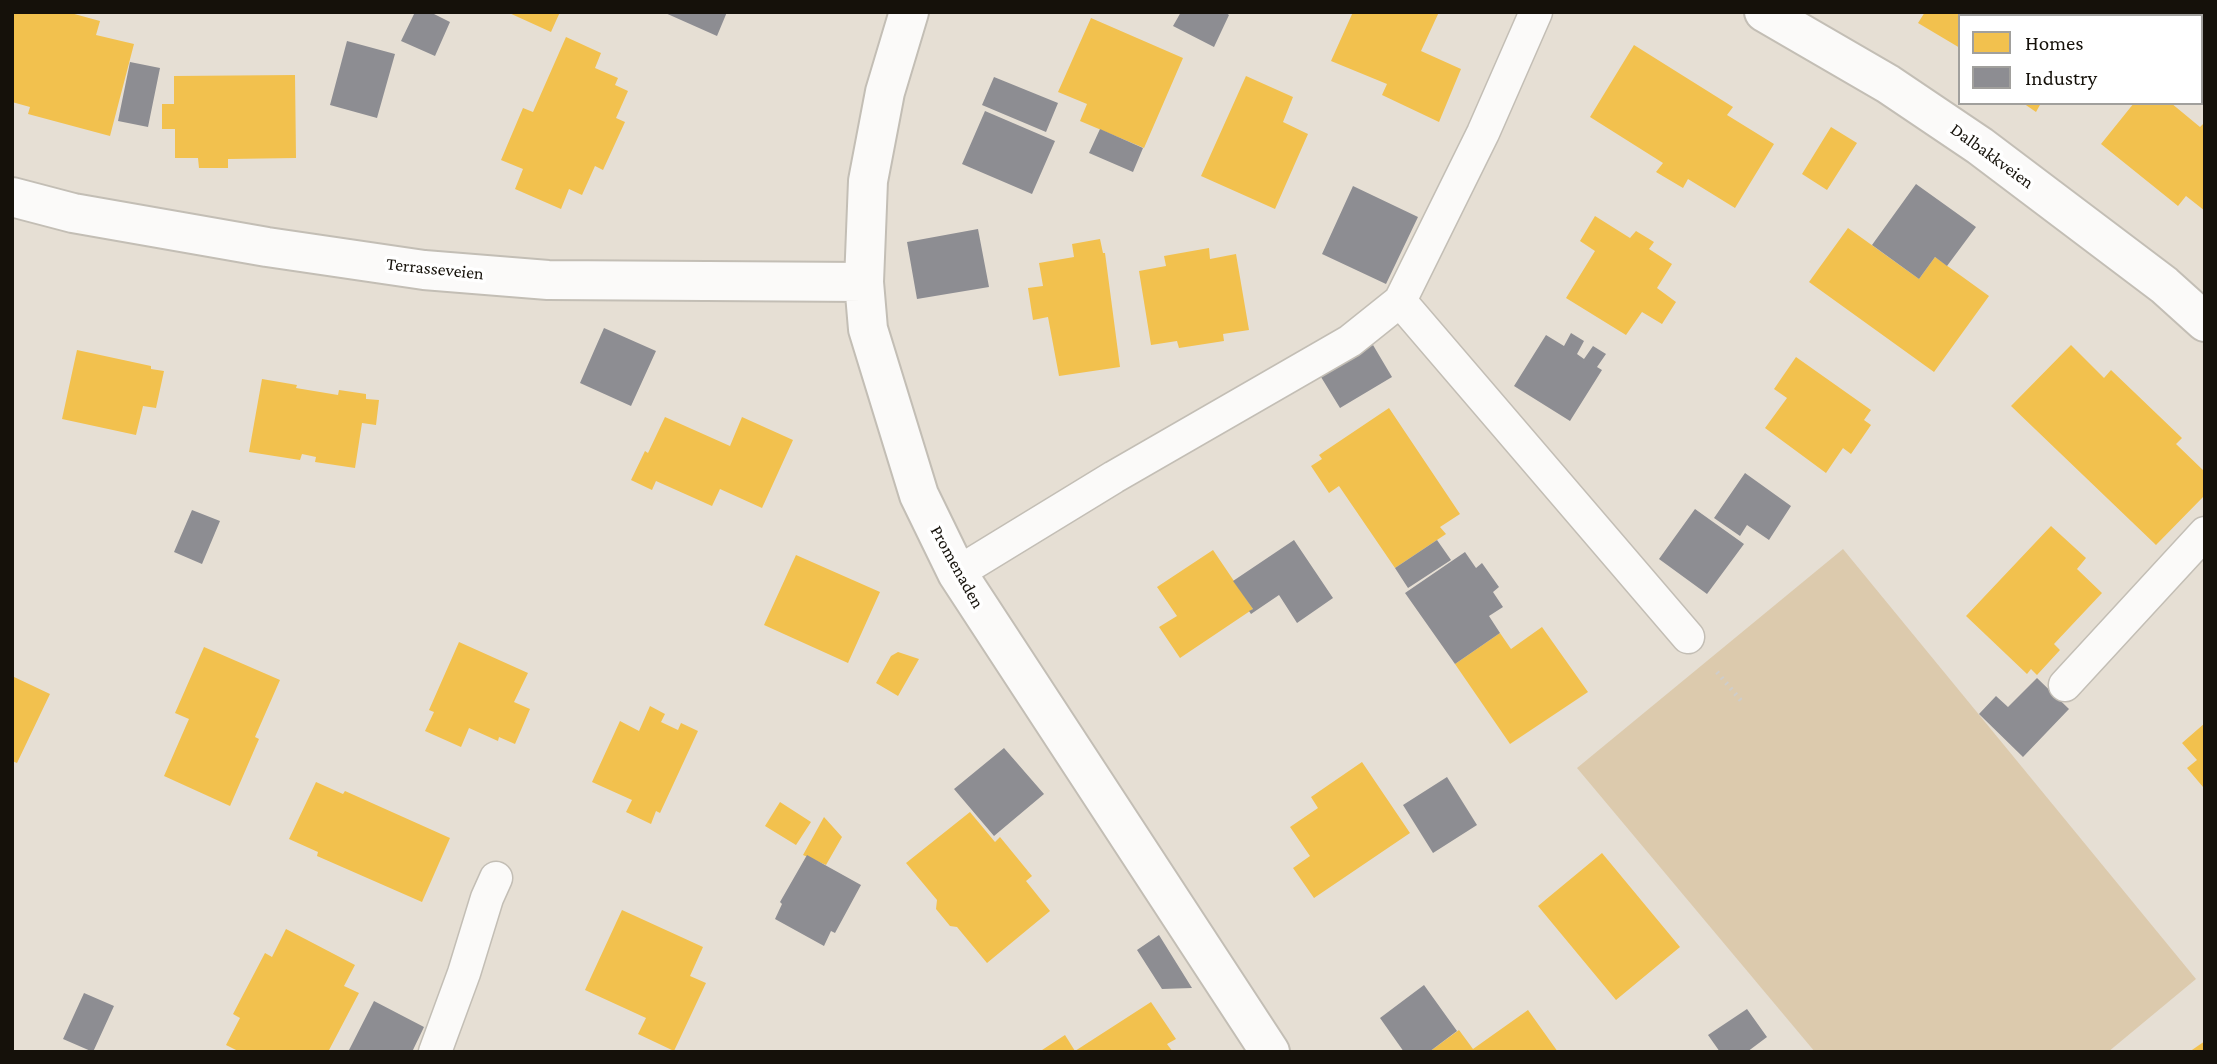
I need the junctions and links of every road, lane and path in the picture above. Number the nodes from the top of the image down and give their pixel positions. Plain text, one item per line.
1 (909, 12) edge
2 (1536, 12) edge
3 (1764, 12) edge
4 (12, 197) edge
5 (864, 282) junction
6 (1400, 301) junction
7 (2205, 322) edge
8 (2205, 533) edge
9 (957, 573) junction
10 (1688, 637) dead end
11 (2065, 685) dead end
12 (496, 878) dead end
13 (435, 1052) edge
14 (1270, 1052) edge

1 - 5 street, Promenaden
2 - 6 lane
3 - 7 street, Dalbakkveien
4 - 5 street, Terrasseveien
5 - 9 street, Promenaden
6 - 9 lane
6 - 10 lane
8 - 11 lane
9 - 14 street, Promenaden
12 - 13 lane

